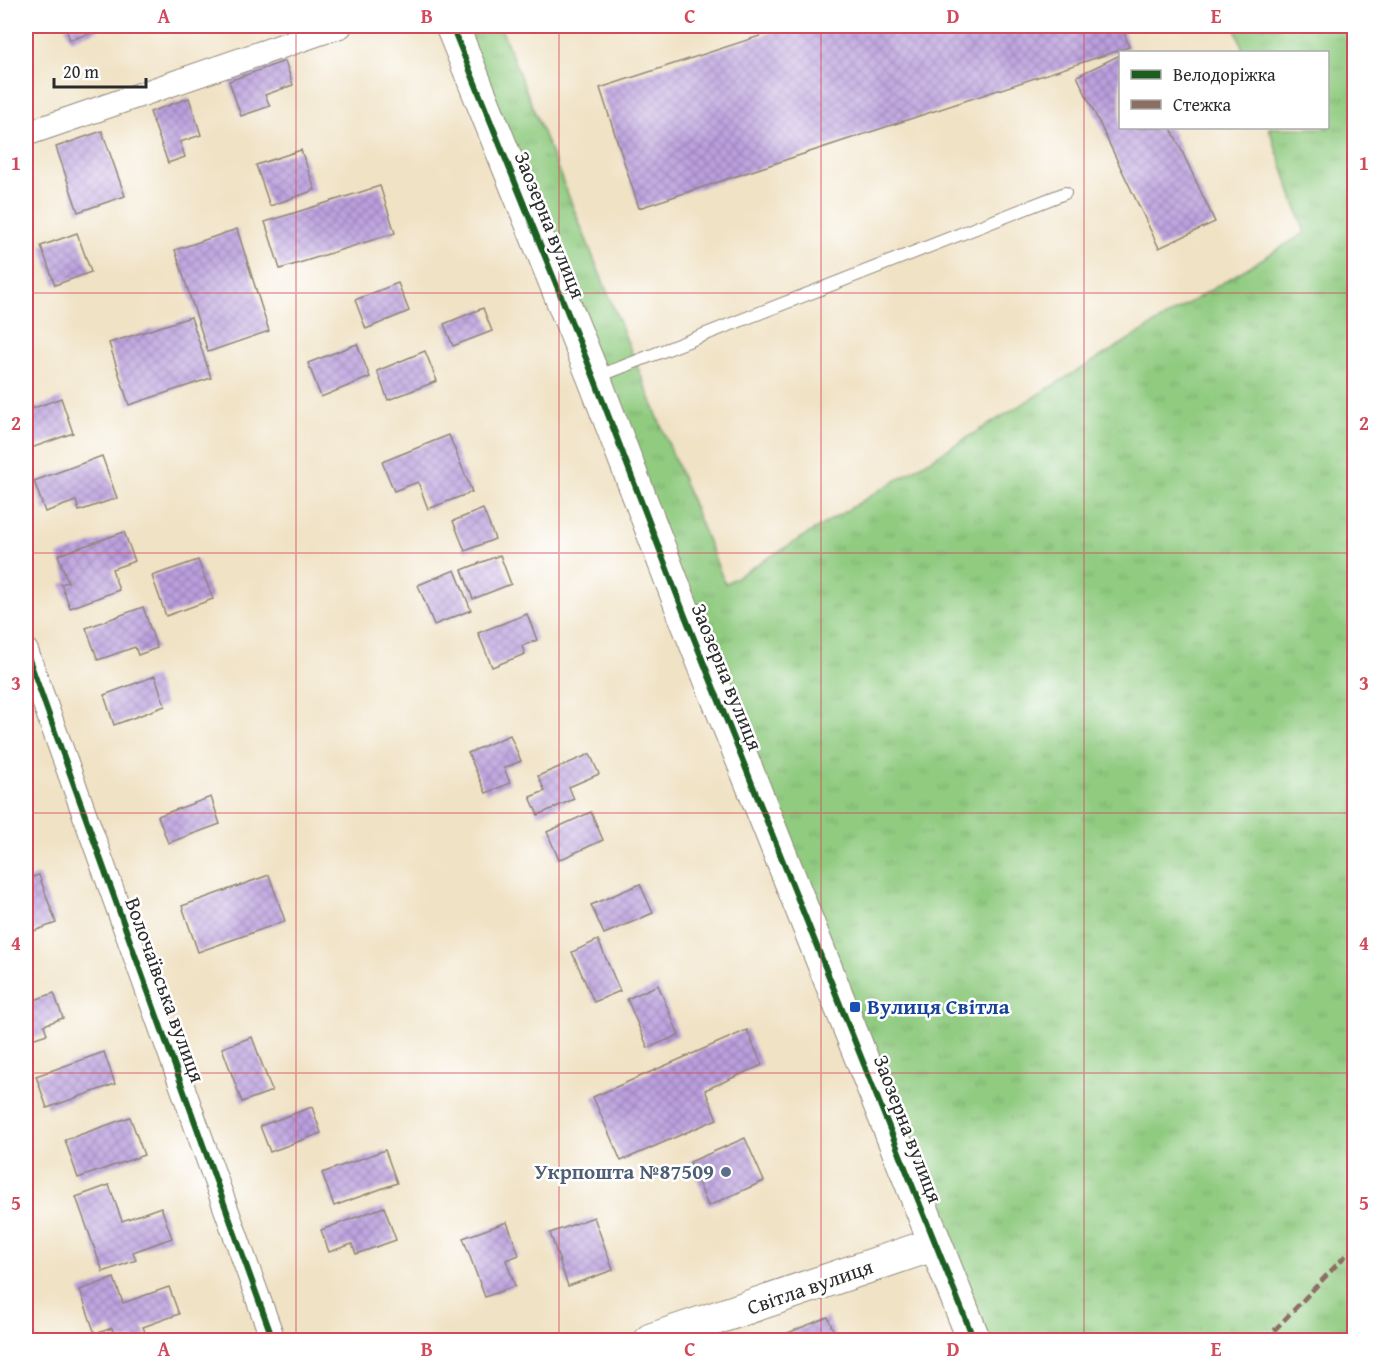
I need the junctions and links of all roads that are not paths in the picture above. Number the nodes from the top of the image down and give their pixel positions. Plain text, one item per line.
1 (340, 26) edge
2 (452, 26) edge
3 (26, 134) edge
4 (1065, 193) dead end
5 (594, 378) junction
6 (26, 651) edge
7 (935, 1244) junction
8 (273, 1341) edge
9 (651, 1341) edge
10 (974, 1341) edge

1 - 3 street
2 - 5 street, Заозерна вулиця
4 - 5 lane
5 - 7 street, Заозерна вулиця
6 - 8 street, Волочаївська вулиця
7 - 9 street, Світла вулиця
7 - 10 street, Заозерна вулиця

